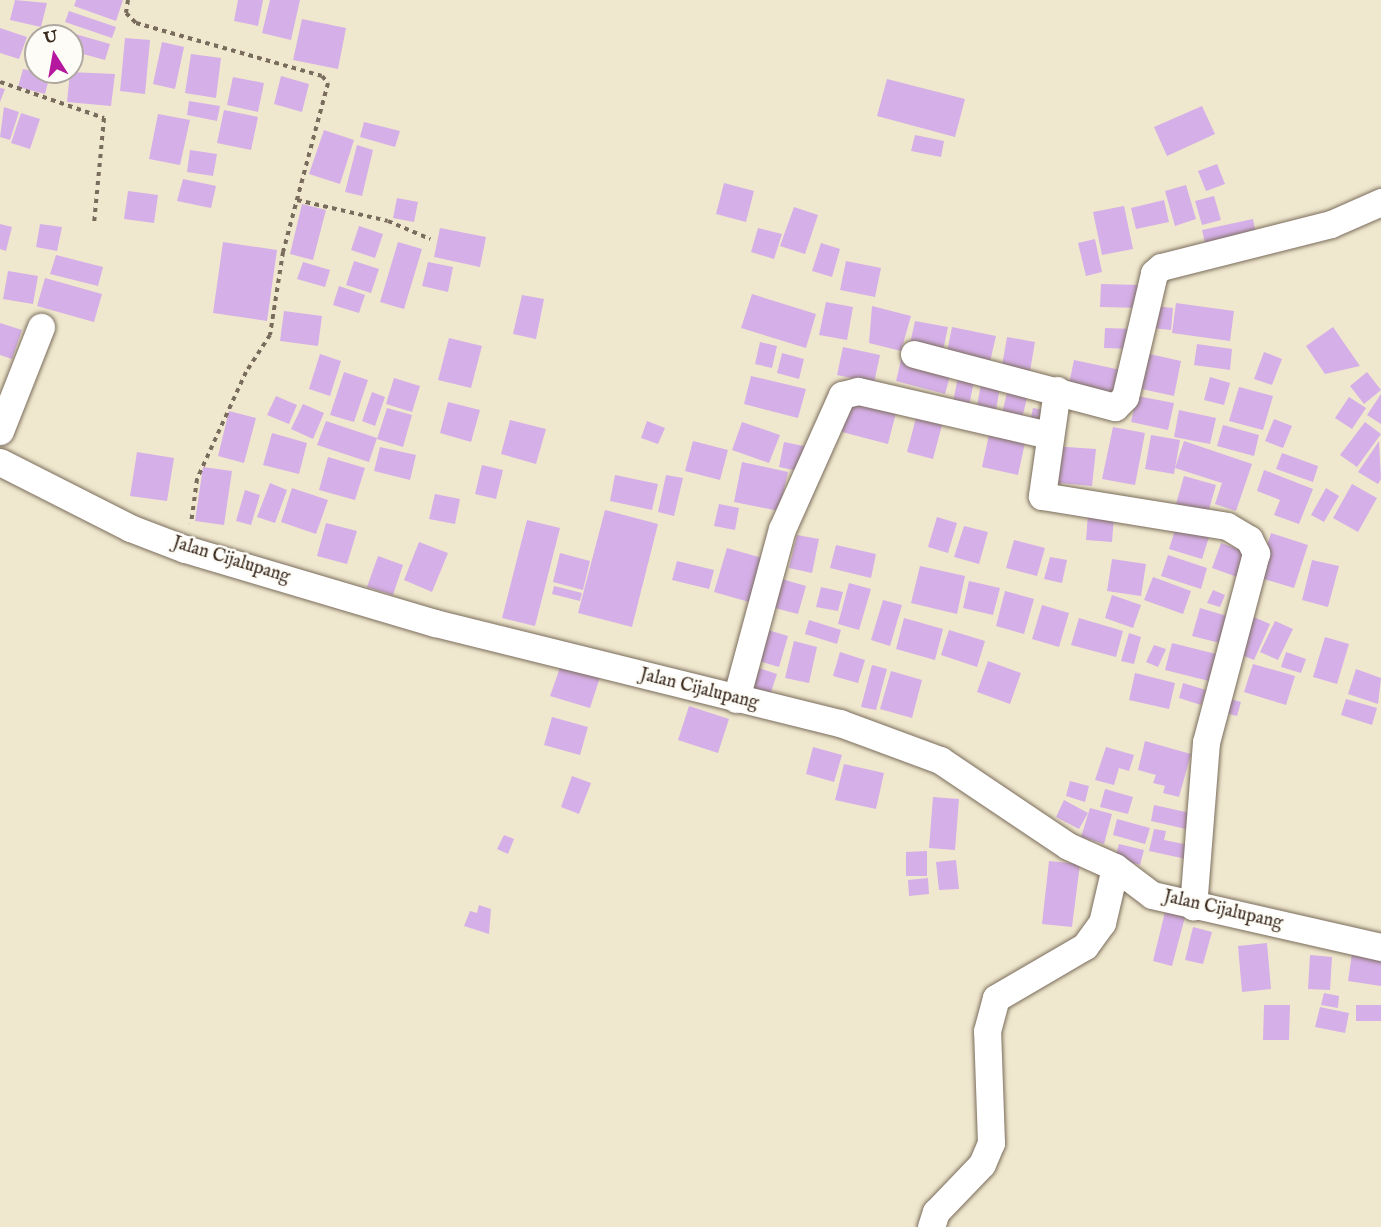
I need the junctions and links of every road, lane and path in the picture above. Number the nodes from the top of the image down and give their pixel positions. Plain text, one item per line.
1 (128, 0) edge
2 (0, 82) edge
3 (297, 200) junction
4 (1381, 202) edge
5 (94, 223) dead end
6 (430, 239) dead end
7 (41, 327) dead end
8 (914, 354) dead end
9 (1057, 390) junction
10 (0, 431) edge
11 (1049, 435) junction
12 (0, 462) edge
13 (187, 544) junction
14 (736, 699) junction
15 (1115, 867) junction
16 (1193, 906) junction
17 (1381, 946) edge
18 (931, 1227) edge

1 - 3 path
2 - 5 path
3 - 6 path
3 - 13 path
4 - 9 street
7 - 10 street
8 - 9 street
9 - 11 street
11 - 14 street
11 - 16 street
12 - 13 street, Jalan Cijalupang
13 - 14 street, Jalan Cijalupang
14 - 15 street, Jalan Cijalupang
15 - 16 street, Jalan Cijalupang
15 - 18 street
16 - 17 street, Jalan Cijalupang

